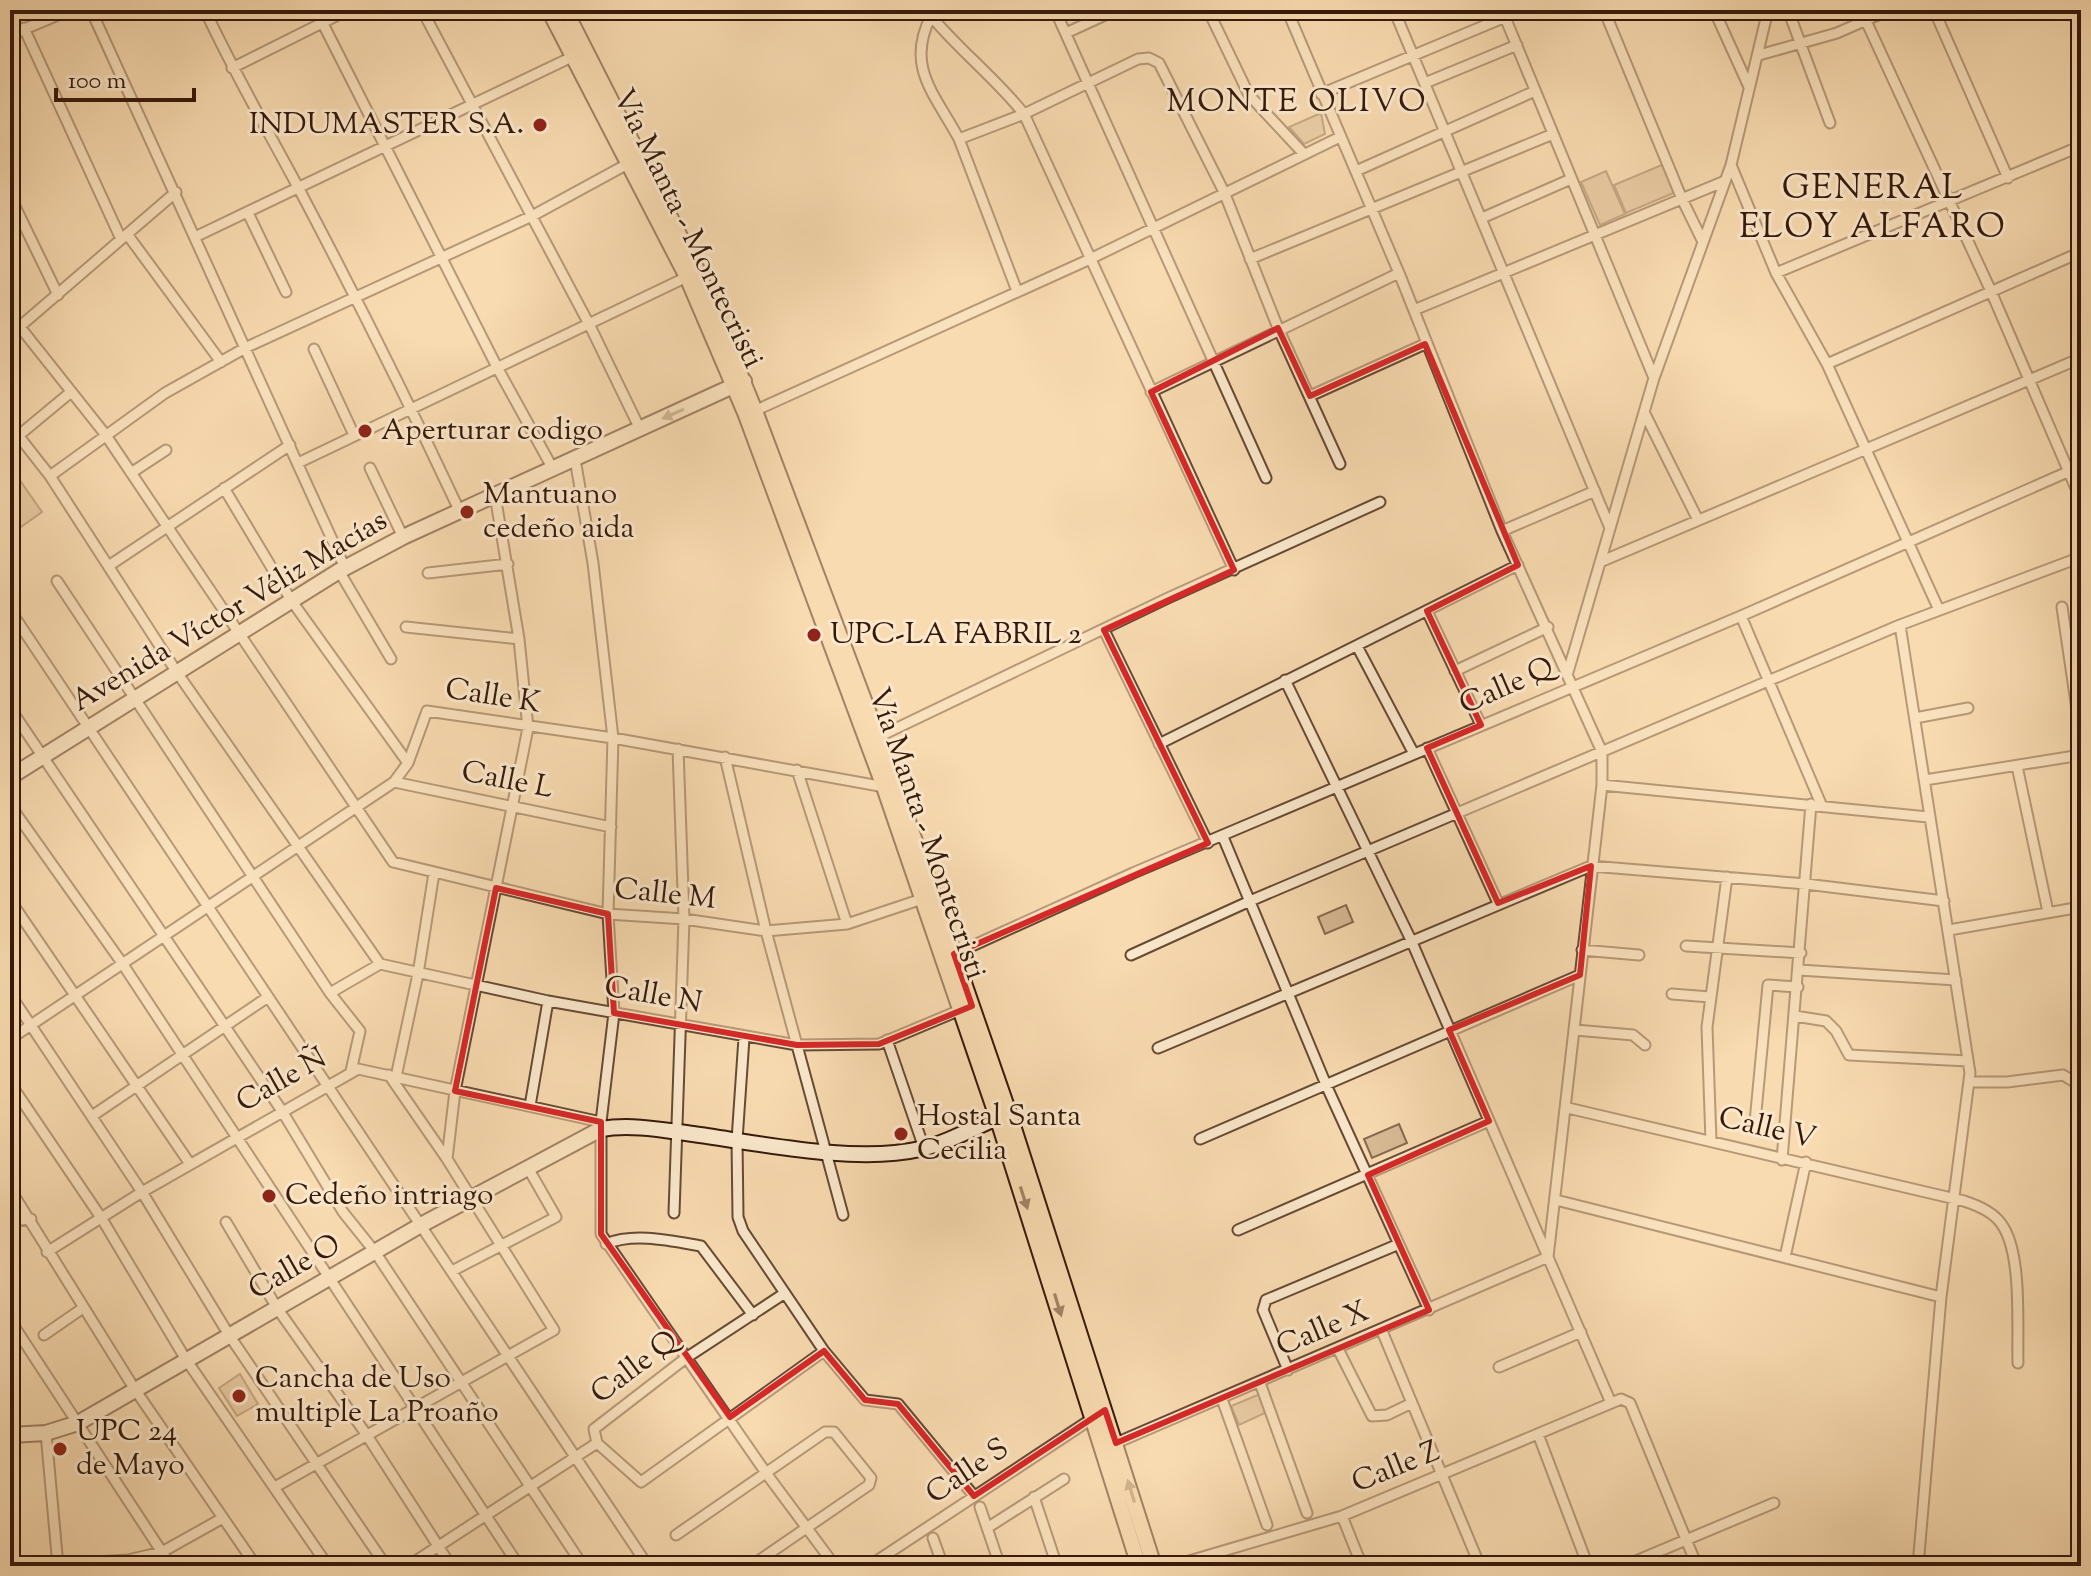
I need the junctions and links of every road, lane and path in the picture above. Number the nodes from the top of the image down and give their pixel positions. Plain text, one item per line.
1 (70, 10) edge
2 (91, 10) edge
3 (205, 10) edge
4 (316, 10) edge
5 (348, 10) edge
6 (422, 10) edge
7 (549, 10) edge
8 (565, 10) edge
9 (1055, 10) edge
10 (1116, 10) edge
11 (1208, 10) edge
12 (1287, 10) edge
13 (1394, 10) edge
14 (1522, 10) edge
15 (1604, 10) edge
16 (1714, 10) edge
17 (1768, 10) edge
18 (1788, 10) edge
19 (1861, 10) edge
20 (1889, 10) edge
21 (1934, 10) edge
22 (928, 13) edge
23 (1503, 13) edge
24 (10, 19) edge
25 (1865, 21) junction
26 (323, 23) junction
27 (17, 32) edge
28 (1066, 33) junction
29 (1517, 45) junction
30 (1801, 45) junction
31 (580, 53) junction
32 (1414, 55) junction
33 (1759, 55) junction
34 (232, 68) junction
35 (1088, 82) junction
36 (1425, 83) junction
37 (1750, 87) junction
38 (1535, 91) junction
39 (1321, 94) junction
40 (472, 104) junction
41 (1024, 114) junction
42 (1830, 123) dead end
43 (1444, 132) junction
44 (1553, 134) junction
45 (1340, 137) junction
46 (959, 139) junction
47 (387, 145) junction
48 (2081, 146) edge
49 (1304, 154) junction
50 (636, 160) junction
51 (1731, 165) junction
52 (1356, 171) junction
53 (1462, 171) junction
54 (2008, 178) junction
55 (1571, 179) junction
56 (1725, 181) junction
57 (299, 189) junction
58 (176, 192) junction
59 (1224, 192) junction
60 (10, 196) edge
61 (1682, 199) junction
62 (1947, 203) junction
63 (1371, 209) junction
64 (248, 213) junction
65 (532, 216) junction
66 (1482, 218) junction
67 (1151, 228) junction
68 (1596, 235) junction
69 (197, 236) junction
70 (124, 237) junction
71 (1703, 242) junction
72 (2081, 252) edge
73 (441, 258) junction
74 (1250, 259) junction
75 (1088, 260) junction
76 (1504, 272) junction
77 (1399, 273) junction
78 (1776, 273) junction
79 (693, 274) junction
80 (1990, 289) junction
81 (1017, 291) junction
82 (286, 292) dead end
83 (58, 295) junction
84 (353, 296) junction
85 (1414, 310) junction
86 (590, 326) junction
87 (20, 327) junction
88 (1278, 328) junction
89 (10, 335) edge
90 (1425, 344) junction
91 (247, 347) junction
92 (314, 349) dead end
93 (2081, 358) edge
94 (1215, 360) junction
95 (221, 362) junction
96 (1827, 364) junction
97 (498, 369) junction
98 (1654, 378) junction
99 (2027, 380) junction
100 (739, 384) junction
101 (71, 392) junction
102 (1151, 392) junction
103 (1310, 396) junction
104 (411, 408) junction
105 (1644, 412) junction
106 (751, 413) junction
107 (10, 425) edge
108 (640, 429) junction
109 (105, 434) junction
110 (354, 435) junction
111 (18, 436) junction
112 (290, 445) junction
113 (166, 450) dead end
114 (1866, 452) junction
115 (575, 459) junction
116 (298, 463) junction
117 (1340, 464) dead end
118 (2081, 466) edge
119 (370, 468) dead end
120 (553, 469) junction
121 (2069, 471) junction
122 (131, 473) junction
123 (50, 476) junction
124 (1266, 478) dead end
125 (224, 488) junction
126 (1595, 491) junction
127 (495, 495) junction
128 (2081, 500) edge
129 (1380, 502) dead end
130 (460, 512) junction
131 (1698, 520) junction
132 (168, 526) junction
133 (1610, 528) junction
134 (1502, 531) junction
135 (403, 537) junction
136 (1907, 542) junction
137 (2081, 557) edge
138 (1600, 562) junction
139 (508, 564) junction
140 (110, 565) junction
141 (1518, 565) junction
142 (342, 570) junction
143 (1234, 570) junction
144 (428, 573) dead end
145 (57, 581) dead end
146 (291, 600) junction
147 (2062, 607) dead end
148 (10, 610) edge
149 (1939, 610) junction
150 (1427, 611) junction
151 (1741, 616) junction
152 (1900, 625) junction
153 (406, 627) dead end
154 (1548, 627) junction
155 (1104, 630) junction
156 (236, 633) junction
157 (519, 639) junction
158 (1357, 646) junction
159 (2081, 653) edge
160 (2070, 655) junction
161 (391, 659) dead end
162 (176, 671) junction
163 (1455, 671) junction
164 (1568, 672) junction
165 (1285, 680) junction
166 (1769, 682) junction
167 (1573, 684) junction
168 (135, 696) junction
169 (10, 708) edge
170 (1968, 708) dead end
171 (1915, 718) junction
172 (1481, 725) junction
173 (90, 728) junction
174 (528, 728) junction
175 (2081, 737) edge
176 (613, 738) junction
177 (873, 740) junction
178 (1159, 744) junction
179 (1427, 748) junction
180 (678, 749) junction
181 (1602, 752) junction
182 (1414, 754) junction
183 (2081, 755) edge
184 (42, 756) junction
185 (725, 757) junction
186 (408, 763) junction
187 (2017, 766) junction
188 (797, 770) junction
189 (10, 777) edge
190 (1925, 780) junction
191 (394, 782) junction
192 (1602, 785) junction
193 (1337, 787) junction
194 (890, 788) junction
195 (1816, 804) junction
196 (10, 805) edge
197 (513, 806) junction
198 (357, 810) junction
199 (1457, 814) junction
200 (1928, 817) junction
201 (611, 827) junction
202 (1223, 837) junction
203 (1208, 843) junction
204 (299, 846) junction
205 (1367, 851) junction
206 (1591, 866) junction
207 (434, 873) junction
208 (254, 876) junction
209 (1727, 877) junction
210 (1806, 884) junction
211 (496, 888) junction
212 (926, 898) junction
213 (10, 900) edge
214 (1250, 901) junction
215 (1944, 901) junction
216 (1498, 903) junction
217 (208, 906) junction
218 (2081, 907) edge
219 (2048, 912) junction
220 (608, 914) junction
221 (684, 919) junction
222 (847, 924) junction
223 (1949, 930) junction
224 (766, 931) junction
225 (163, 934) junction
226 (1411, 940) junction
227 (1686, 946) dead end
228 (1717, 947) junction
229 (1582, 950) junction
230 (1801, 953) junction
231 (1131, 955) dead end
232 (1639, 955) dead end
233 (948, 957) junction
234 (122, 963) junction
235 (380, 964) junction
236 (1799, 970) junction
237 (418, 974) junction
238 (1580, 975) junction
239 (1956, 980) junction
240 (477, 985) junction
241 (1798, 987) junction
242 (330, 993) junction
243 (1290, 993) junction
244 (10, 994) edge
245 (75, 994) junction
246 (1672, 994) dead end
247 (268, 997) junction
248 (1710, 997) junction
249 (548, 1001) junction
250 (966, 1008) junction
251 (614, 1013) junction
252 (1795, 1016) junction
253 (31, 1024) junction
254 (225, 1025) junction
255 (682, 1025) junction
256 (1449, 1030) junction
257 (1575, 1030) junction
258 (744, 1038) junction
259 (10, 1039) edge
260 (887, 1040) junction
261 (797, 1045) junction
262 (1645, 1045) dead end
263 (1158, 1048) dead end
264 (181, 1056) junction
265 (1968, 1061) junction
266 (351, 1071) junction
267 (392, 1076) junction
268 (1969, 1082) junction
269 (10, 1083) edge
270 (329, 1084) junction
271 (137, 1085) junction
272 (1327, 1087) junction
273 (455, 1091) junction
274 (2081, 1103) edge
275 (530, 1106) junction
276 (1568, 1108) junction
277 (282, 1111) junction
278 (1003, 1115) junction
279 (92, 1116) junction
280 (1489, 1121) junction
281 (1755, 1122) dead end
282 (601, 1125) junction
283 (677, 1132) junction
284 (235, 1138) junction
285 (1200, 1139) dead end
286 (737, 1140) junction
287 (1711, 1141) junction
288 (924, 1148) junction
289 (825, 1151) junction
290 (447, 1159) junction
291 (1782, 1160) junction
292 (1806, 1162) junction
293 (190, 1164) junction
294 (528, 1168) junction
295 (1368, 1175) junction
296 (10, 1189) edge
297 (142, 1192) junction
298 (471, 1198) junction
299 (1955, 1199) junction
300 (1556, 1200) junction
301 (674, 1213) dead end
302 (843, 1215) dead end
303 (31, 1219) junction
304 (102, 1219) junction
305 (10, 1221) edge
306 (226, 1222) dead end
307 (421, 1225) junction
308 (1238, 1230) dead end
309 (606, 1244) junction
310 (1399, 1244) junction
311 (502, 1245) junction
312 (47, 1252) junction
313 (375, 1252) junction
314 (1548, 1257) junction
315 (1785, 1257) junction
316 (452, 1271) junction
317 (329, 1278) junction
318 (785, 1293) junction
319 (1941, 1297) junction
320 (83, 1308) junction
321 (277, 1308) junction
322 (1429, 1310) junction
323 (753, 1315) junction
324 (10, 1320) edge
325 (1382, 1331) junction
326 (1581, 1332) junction
327 (44, 1335) dead end
328 (229, 1335) junction
329 (1338, 1349) junction
330 (824, 1351) junction
331 (507, 1355) junction
332 (185, 1358) junction
333 (686, 1358) junction
334 (2018, 1363) dead end
335 (1499, 1367) dead end
336 (1288, 1370) junction
337 (460, 1382) junction
338 (1260, 1383) junction
339 (134, 1388) junction
340 (1222, 1399) junction
341 (1412, 1403) junction
342 (1611, 1403) junction
343 (415, 1406) junction
344 (730, 1417) junction
345 (1093, 1418) junction
346 (78, 1423) junction
347 (46, 1433) junction
348 (366, 1434) junction
349 (1538, 1434) junction
350 (10, 1435) edge
351 (597, 1443) junction
352 (1116, 1443) junction
353 (577, 1457) junction
354 (318, 1462) junction
355 (766, 1473) junction
356 (1442, 1475) junction
357 (1064, 1479) dead end
358 (531, 1486) junction
359 (275, 1487) junction
360 (974, 1496) junction
361 (1034, 1497) junction
362 (1774, 1503) dead end
363 (980, 1507) dead end
364 (1307, 1513) dead end
365 (485, 1515) junction
366 (1342, 1516) junction
367 (221, 1519) junction
368 (1267, 1525) dead end
369 (987, 1528) junction
370 (807, 1529) junction
371 (676, 1535) dead end
372 (933, 1538) dead end
373 (1687, 1539) junction
374 (438, 1546) junction
375 (162, 1552) junction
376 (1145, 1562) edge
377 (128, 1563) edge
378 (58, 1565) edge
379 (31, 1566) edge
380 (171, 1566) edge
381 (256, 1566) edge
382 (328, 1566) edge
383 (386, 1566) edge
384 (408, 1566) edge
385 (451, 1566) edge
386 (519, 1566) edge
387 (583, 1566) edge
388 (648, 1566) edge
389 (751, 1566) edge
390 (835, 1566) edge
391 (869, 1566) edge
392 (943, 1566) edge
393 (1000, 1566) edge
394 (1057, 1566) edge
395 (1117, 1566) edge
396 (1172, 1566) edge
397 (1362, 1566) edge
398 (1480, 1566) edge
399 (1588, 1566) edge
400 (1624, 1566) edge
401 (1697, 1566) edge
402 (1918, 1566) edge

1 - 27 street
2 - 58 street
3 - 34 street
4 - 26 street
5 - 26 street
6 - 40 street
7 - 31 main road, Vía Manta - Montecristi
8 - 31 main road, Vía Manta - Montecristi
9 - 28 street
10 - 28 street
11 - 49 street
12 - 39 street
13 - 32 street
14 - 23 street
15 - 61 street
16 - 37 street
17 - 33 street
18 - 30 street
19 - 25 street
20 - 25 street
21 - 54 street
22 - 41 street
22 - 46 street
23 - 29 street
23 - 32 street
24 - 27 street
25 - 30 street
25 - 62 street
26 - 34 street
26 - 47 street
27 - 70 street
28 - 35 street
29 - 36 street
29 - 38 street
30 - 33 street
30 - 42 street
31 - 40 street
31 - 50 main road, Vía Manta - Montecristi
32 - 36 street
32 - 39 street
33 - 37 street
34 - 57 street
35 - 41 street
35 - 59 street
35 - 67 street
36 - 43 street
37 - 51 street
38 - 43 street
38 - 44 street
39 - 45 street
40 - 47 street
40 - 65 street
41 - 46 street
41 - 75 street
43 - 52 street
43 - 53 street
44 - 53 street
44 - 55 street
45 - 49 street
45 - 52 street
46 - 81 street
47 - 57 street
47 - 73 street
48 - 54 street
49 - 59 street
50 - 65 street
50 - 79 main road, Vía Manta - Montecristi
51 - 56 street
51 - 78 street
52 - 63 street
53 - 63 street
53 - 66 street
54 - 62 street
55 - 66 street
55 - 68 street
56 - 61 street
56 - 71 street
57 - 64 street
57 - 84 street
58 - 69 street
58 - 70 street
59 - 67 street
59 - 74 street
60 - 83 street
61 - 68 street
61 - 71 street
62 - 78 street
62 - 80 street
63 - 74 street
63 - 77 street
64 - 69 street
64 - 82 street
65 - 73 street
65 - 86 street
66 - 76 street
67 - 75 street
67 - 94 street
68 - 76 street
68 - 98 street
69 - 91 street
70 - 83 street
70 - 95 street
71 - 98 street
72 - 80 street
73 - 84 street
73 - 97 street
74 - 88 street
75 - 81 street
75 - 102 street
76 - 85 street
76 - 126 street
77 - 85 street
77 - 88 street
78 - 96 street
79 - 86 street
79 - 100 main road, Vía Manta - Montecristi
80 - 96 street
80 - 99 street
81 - 106 street
83 - 87 street
84 - 91 street
84 - 104 street
85 - 90 street
86 - 97 street
86 - 108 street
87 - 89 street
87 - 101 street
88 - 94 street
88 - 103 street
90 - 103 street
90 - 134 street
91 - 95 street
91 - 112 street
92 - 110 street
93 - 99 street
94 - 102 street
94 - 124 street
95 - 109 street
96 - 114 street
97 - 104 street
97 - 120 street
98 - 105 street
99 - 114 street
99 - 121 street
100 - 106 main road, Vía Manta - Montecristi
100 -> 108 street, Avenida Víctor Véliz Macías
101 - 109 street
101 - 111 street
102 - 143 street
103 - 117 street
104 - 110 street
104 - 130 street
105 - 131 street
105 - 133 street
106 - 177 main road, Vía Manta - Montecristi
107 - 111 street
108 - 115 street, Avenida Víctor Véliz Macías
109 - 122 street
109 - 123 street
110 - 116 street
111 - 123 street
112 - 116 street
112 - 125 street
113 - 122 street
114 - 131 street
114 - 136 street
115 - 120 street, Avenida Víctor Véliz Macías
115 - 176 street
116 - 142 street
118 - 121 street, Calle Q
119 - 135 street
120 - 127 street, Avenida Víctor Véliz Macías
121 - 128 street
121 - 136 street, Calle Q
122 - 132 street
123 - 140 street
125 - 132 street
125 - 146 street
126 - 133 street
126 - 134 street
127 - 130 street, Avenida Víctor Véliz Macías
127 - 139 street
129 - 143 street
130 - 135 street, Avenida Víctor Véliz Macías
131 - 138 street
132 - 140 street
132 - 156 street
133 - 138 street
134 - 141 street
135 - 142 street, Avenida Víctor Véliz Macías
136 - 149 street
136 - 151 street, Calle Q
137 - 149 street
138 - 164 street
139 - 144 street
139 - 157 street
140 - 162 street
141 - 150 street
141 - 154 street
142 - 146 street, Avenida Víctor Véliz Macías
142 - 161 street
143 - 155 street
145 - 168 street
146 - 156 street, Avenida Víctor Véliz Macías
146 - 186 street
147 - 160 street
148 - 173 street
149 - 152 street
150 - 158 street
150 - 163 street
151 - 166 street
151 - 167 street, Calle Q
152 - 166 street
152 - 171 street
153 - 157 street
154 - 163 street
154 - 164 street
155 - 177 street
155 - 178 street
156 - 162 street, Avenida Víctor Véliz Macías
156 - 198 street
157 - 174 street
158 - 165 street
158 - 182 street
159 - 160 street
160 - 175 street
162 - 168 street, Avenida Víctor Véliz Macías
162 - 204 street
163 - 172 street
164 - 167 street
165 - 178 street
165 - 193 street
166 - 181 street
166 - 195 street
167 - 172 street, Calle Q
167 - 181 street
168 - 173 street, Avenida Víctor Véliz Macías
168 - 208 street
169 - 184 street
170 - 171 street
171 - 190 street
172 - 179 street, Calle Q
173 - 184 street, Avenida Víctor Véliz Macías
173 - 217 street
174 - 176 street, Calle K
174 - 186 street, Calle K
174 - 197 street
176 - 180 street, Calle K
176 - 201 street
177 - 194 main road, Vía Manta - Montecristi
178 - 203 street
179 - 182 street, Calle Q
179 - 199 street
180 - 185 street, Calle K
180 - 221 street
181 - 192 street
181 - 199 street
182 - 193 street, Calle Q
183 - 187 street
184 - 189 street, Avenida Víctor Véliz Macías
184 - 225 street
185 - 188 street, Calle K
185 - 224 street
186 - 191 street, Calle K
187 - 190 street
187 - 219 street
188 - 194 street, Calle K
188 - 222 street
190 - 200 street
191 - 197 street, Calle L
191 - 198 street, Calle K
192 - 195 street
192 - 206 street
193 - 202 street, Calle Q
193 - 205 street
194 - 212 main road, Vía Manta - Montecristi
195 - 200 street
195 - 210 street
196 - 234 street
197 - 201 street, Calle L
197 - 211 street
198 - 204 street, Calle K
198 - 207 street, Calle M
199 - 205 street
199 - 216 street
200 - 215 street
201 - 220 street
202 - 203 street, Calle Q
202 - 214 street
203 - 233 street, Calle Q
204 - 208 street, Calle K
204 - 235 street
205 - 214 street
205 - 226 street
206 - 209 street
206 - 216 street
206 - 229 street
207 - 211 street, Calle M
207 - 237 street
208 - 217 street, Calle K
208 - 242 street
209 - 210 street
209 - 228 street
210 - 215 street
210 - 230 street
211 - 220 street, Calle M
211 - 240 street
212 - 222 street, Calle M
212 - 233 main road, Vía Manta - Montecristi
213 - 245 street
214 - 231 street
214 - 243 street
215 - 223 street
216 - 226 street
217 - 225 street, Calle K
217 - 247 street
218 - 219 street
219 - 223 street
220 - 221 street, Calle M
220 - 251 street
221 - 224 street, Calle M
221 - 255 street
222 - 224 street, Calle M
223 - 239 street
224 - 261 street
225 - 234 street, Calle K
225 - 254 street
226 - 243 street
226 - 256 street
227 - 228 street
228 - 230 street
228 - 248 street
229 - 232 street
229 - 238 street
230 - 236 street
233 - 250 main road, Vía Manta - Montecristi
234 - 245 street, Calle K
234 - 264 street
235 - 237 street, Calle N
235 - 242 street
236 - 239 street
236 - 241 street
237 - 240 street, Calle N
237 - 267 street
238 - 256 street
238 - 257 street
239 - 265 street
240 - 249 street, Calle N
240 - 273 street
241 - 252 street
241 - 281 street
242 - 266 street
243 - 263 street
243 - 272 street
244 - 253 street
245 - 253 street, Calle K
245 - 271 street
246 - 248 street
247 - 254 street
247 - 270 street
248 - 287 street
249 - 251 street, Calle N
249 - 275 street
250 - 260 street, Calle N
250 - 278 main road, Vía Manta - Montecristi
251 - 255 street, Calle N
251 - 282 street
252 - 265 street
252 - 291 street
253 - 259 street, Calle K
253 - 279 street
254 - 264 street
254 - 277 street
255 - 258 street, Calle N
255 - 283 street
256 - 272 street
256 - 280 street
257 - 262 street
257 - 276 street
258 - 261 street, Calle N
258 - 286 street
260 - 261 street, Calle N
260 - 288 street
261 - 289 street
264 - 271 street
264 - 284 street
265 - 268 street
266 - 267 street, Calle Ñ
266 - 270 street, Calle Ñ
267 - 273 street, Calle Ñ
267 - 290 street
268 - 274 street
268 - 299 street
269 - 304 street
270 - 277 street, Calle Ñ
270 - 307 street
271 - 279 street
271 - 293 street
272 - 285 street
272 - 295 street
273 - 275 street, Calle Ñ
273 - 290 street
275 - 282 street, Calle Ñ
276 - 287 street, Calle V
276 - 300 street
277 - 284 street, Calle Ñ
277 - 313 street
278 - 288 street, Calle Ñ
278 -> 345 main road, Vía Manta - Montecristi
278 - 352 main road, Vía Manta - Montecristi
279 - 297 street
280 - 295 street
280 - 314 street
282 - 283 street, Calle Ñ
282 - 294 street, Calle O
282 - 309 street
283 - 286 street, Calle Ñ
283 - 301 street
284 - 293 street, Calle Ñ
284 - 317 street
286 - 289 street, Calle Ñ
286 - 318 street
287 - 291 street, Calle V
288 - 289 street, Calle Ñ
289 - 302 street
290 - 298 street
291 - 292 street, Calle V
292 - 299 street, Calle V
292 - 315 street
293 - 297 street, Calle Ñ
294 - 298 street, Calle O
294 - 311 street
295 - 308 street
295 - 310 street
296 - 303 street
297 - 304 street, Calle Ñ
297 - 328 street
298 - 307 street, Calle O
298 - 311 street
299 - 319 street
299 - 334 street, Calle V
300 - 314 street
300 - 315 street
303 - 305 street
303 - 312 street
304 - 312 street, Calle Ñ
304 - 332 street
306 - 321 street
307 - 313 street, Calle O
307 - 316 street
309 - 323 street
309 - 333 street
310 - 322 street
310 - 336 street
311 - 316 street
311 - 331 street
312 - 320 street
313 - 317 street, Calle O
313 - 337 street
314 - 322 street, Calle X
314 - 326 street
315 - 319 street
316 - 331 street
317 - 321 street, Calle O
317 - 343 street
318 - 323 street, Calle Q
318 - 330 street
319 - 402 street
320 - 327 street
320 - 339 street
321 - 328 street, Calle O
321 - 348 street
322 - 325 street, Calle X
323 - 333 street, Calle Q
324 - 346 street
325 - 329 street, Calle X
325 - 341 street
326 - 335 street
326 - 342 street
328 - 332 street, Calle O
328 - 354 street
329 - 336 street, Calle X
329 - 341 street
330 - 344 street
330 - 360 street
331 - 337 street
331 - 353 street
332 - 339 street, Calle O
332 - 359 street
333 - 344 street
333 - 351 street, Calle Q
336 - 338 street, Calle X
337 - 343 street
337 - 358 street
338 - 340 street, Calle X
338 - 364 street
339 - 346 street, Calle O
339 - 367 street
340 - 352 street, Calle X
340 - 368 street
341 - 356 street
342 - 349 street, Calle Z
342 - 373 street, Calle Z
343 - 348 street
343 - 365 street
344 - 351 street
344 - 355 street
345 - 360 street, Calle S
345 - 376 main road, Vía Manta - Montecristi
346 - 347 street, Calle O
346 - 375 street
347 - 350 street, Calle O
347 - 378 street
348 - 354 street
348 - 374 street
349 - 356 street, Calle Z
349 - 399 street
351 - 353 street, Calle Q
376 -> 352 main road, Vía Manta - Montecristi
353 - 358 street, Calle Q
353 - 388 street
354 - 359 street
354 - 383 street
355 - 370 street
355 - 370 street
355 - 371 street
356 - 366 street, Calle Z
356 - 398 street
357 - 361 street
358 - 365 street, Calle Q
358 - 387 street
359 - 382 street
360 - 391 street, Calle S
361 - 369 street
361 - 394 street
362 - 373 street
363 - 369 street
365 - 374 street, Calle Q
365 - 386 street
366 - 396 street, Calle Z
366 - 397 street
367 - 375 street
367 - 381 street
369 - 393 street
370 - 389 street
370 - 390 street
372 - 392 street
373 - 400 street
373 - 401 street
374 - 384 street, Calle Q
374 - 385 street
375 - 377 street
375 - 380 street
376 - 395 street
377 - 378 street
378 - 379 street

